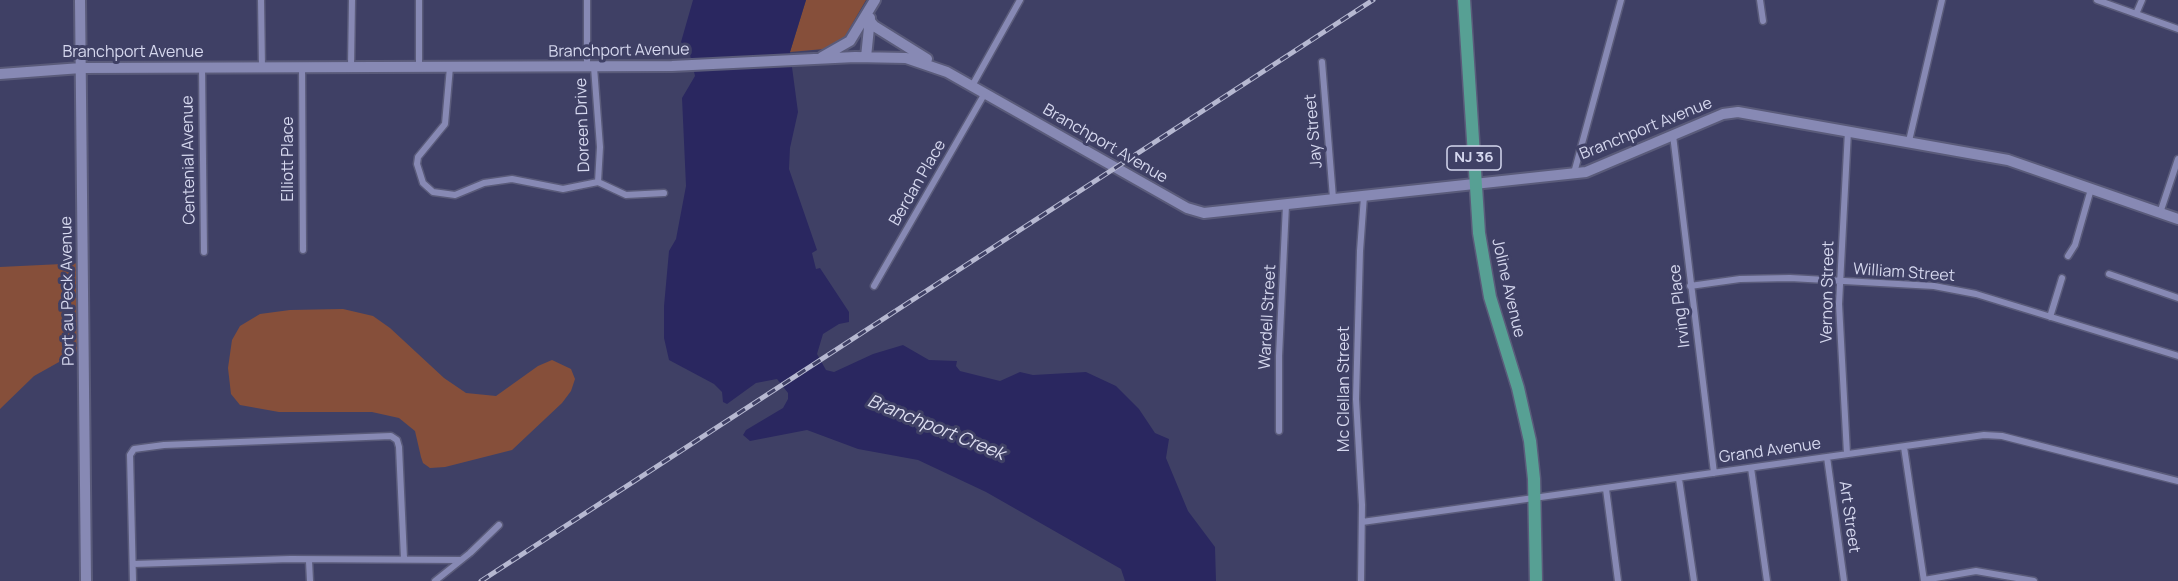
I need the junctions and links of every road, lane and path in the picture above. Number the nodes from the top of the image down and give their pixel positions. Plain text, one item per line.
1 (80, 0) edge
2 (261, 0) edge
3 (352, 0) edge
4 (419, 0) edge
5 (587, 0) edge
6 (875, 0) edge
7 (1020, 0) edge
8 (1464, 0) edge
9 (1621, 0) edge
10 (1760, 0) edge
11 (1942, 0) edge
12 (2097, 0) edge
13 (2142, 0) edge
14 (2136, 14) junction
15 (869, 20) junction
16 (1762, 21) dead end
17 (2178, 29) edge
18 (866, 57) junction
19 (811, 60) junction
20 (1322, 62) dead end
21 (418, 66) junction
22 (450, 67) junction
23 (590, 67) junction
24 (81, 68) junction
25 (202, 68) junction
26 (262, 68) junction
27 (302, 68) junction
28 (351, 68) junction
29 (947, 72) junction
30 (0, 74) edge
31 (972, 86) junction
32 (985, 93) junction
33 (1848, 131) junction
34 (1673, 135) junction
35 (1909, 141) junction
36 (2178, 159) edge
37 (1574, 173) junction
38 (598, 182) junction
39 (1476, 185) junction
40 (2091, 189) junction
41 (664, 192) dead end
42 (1364, 196) junction
43 (1333, 198) junction
44 (1286, 205) junction
45 (2160, 213) junction
46 (2178, 219) edge
47 (303, 250) dead end
48 (204, 252) dead end
49 (2068, 256) dead end
50 (2109, 274) dead end
51 (2062, 278) dead end
52 (1839, 282) junction
53 (874, 286) dead end
54 (1690, 286) junction
55 (2178, 298) edge
56 (2050, 317) junction
57 (2178, 356) edge
58 (1279, 431) dead end
59 (1904, 447) junction
60 (1847, 454) junction
61 (1827, 457) junction
62 (1751, 468) junction
63 (1714, 473) junction
64 (1679, 479) junction
65 (2178, 481) edge
66 (1606, 489) junction
67 (1534, 498) junction
68 (1362, 522) junction
69 (499, 525) dead end
70 (404, 559) junction
71 (461, 560) junction
72 (309, 561) junction
73 (133, 564) junction
74 (86, 581) edge
75 (133, 581) edge
76 (310, 581) edge
77 (435, 581) edge
78 (1361, 581) edge
79 (1536, 581) edge
80 (1618, 581) edge
81 (1694, 581) edge
82 (1767, 581) edge
83 (1844, 581) edge
84 (1924, 581) edge
85 (2034, 581) edge

1 - 24 street, Port au Peck Avenue
2 - 26 street
3 - 28 street
4 - 21 street
5 - 23 street, Doreen Drive
6 - 15 street
6 - 19 street
7 - 31 street
8 - 39 main road, Joline Avenue / NJ 36
9 - 37 street
10 - 16 street
11 - 35 street
12 - 14 street
13 - 14 street
14 - 17 street
15 - 18 street
15 - 29 street
18 - 19 street, Branchport Avenue
18 - 29 street, Branchport Avenue
19 - 23 street, Branchport Avenue
20 - 43 street, Jay Street
21 - 22 street, Branchport Avenue
21 - 28 street, Branchport Avenue
22 - 23 street, Branchport Avenue
22 - 38 street, Doreen Drive
23 - 38 street, Doreen Drive
24 - 25 street, Branchport Avenue
24 - 30 street, Branchport Avenue
24 - 74 street, Port au Peck Avenue
25 - 26 street, Branchport Avenue
25 - 48 street, Centenial Avenue
26 - 27 street, Branchport Avenue
27 - 28 street, Branchport Avenue
27 - 47 street, Elliott Place
29 - 31 street, Branchport Avenue
31 - 32 street, Branchport Avenue
32 - 44 street, Branchport Avenue
32 - 53 street, Berdan Place
33 - 34 street, Branchport Avenue
33 - 35 street, Branchport Avenue
33 - 52 street, Vernon Street
34 - 37 street, Branchport Avenue
34 - 54 street, Irving Place
35 - 40 street, Branchport Avenue
36 - 45 street
37 - 39 street, Branchport Avenue
38 - 41 street, Doreen Drive
39 - 42 street, Branchport Avenue
39 - 67 main road, Joline Avenue / NJ 36
40 - 45 street, Branchport Avenue
40 - 49 street
42 - 43 street, Branchport Avenue
42 - 68 street, Mc Clellan Street
43 - 44 street, Branchport Avenue
44 - 58 street, Wardell Street
45 - 46 street, Branchport Avenue
50 - 55 street
51 - 56 street
52 - 54 street, William Street
52 - 56 street, William Street
52 - 60 street, Vernon Street
54 - 63 street, Irving Place
56 - 57 street, William Street
59 - 60 street, Grand Avenue
59 - 65 street, Grand Avenue
59 - 84 street
60 - 61 street, Grand Avenue
61 - 62 street, Grand Avenue
61 - 83 street, Art Street
62 - 63 street, Grand Avenue
62 - 82 street
63 - 64 street, Grand Avenue
64 - 66 street, Grand Avenue
64 - 81 street
66 - 67 street, Grand Avenue
66 - 80 street
67 - 68 street, Grand Avenue
67 - 79 main road, Joline Avenue / NJ 36
68 - 78 street, Mc Clellan Street
69 - 71 street
70 - 71 street
70 - 72 street
70 - 73 street
71 - 77 street
72 - 73 street
72 - 76 street
73 - 75 street
84 - 85 street

